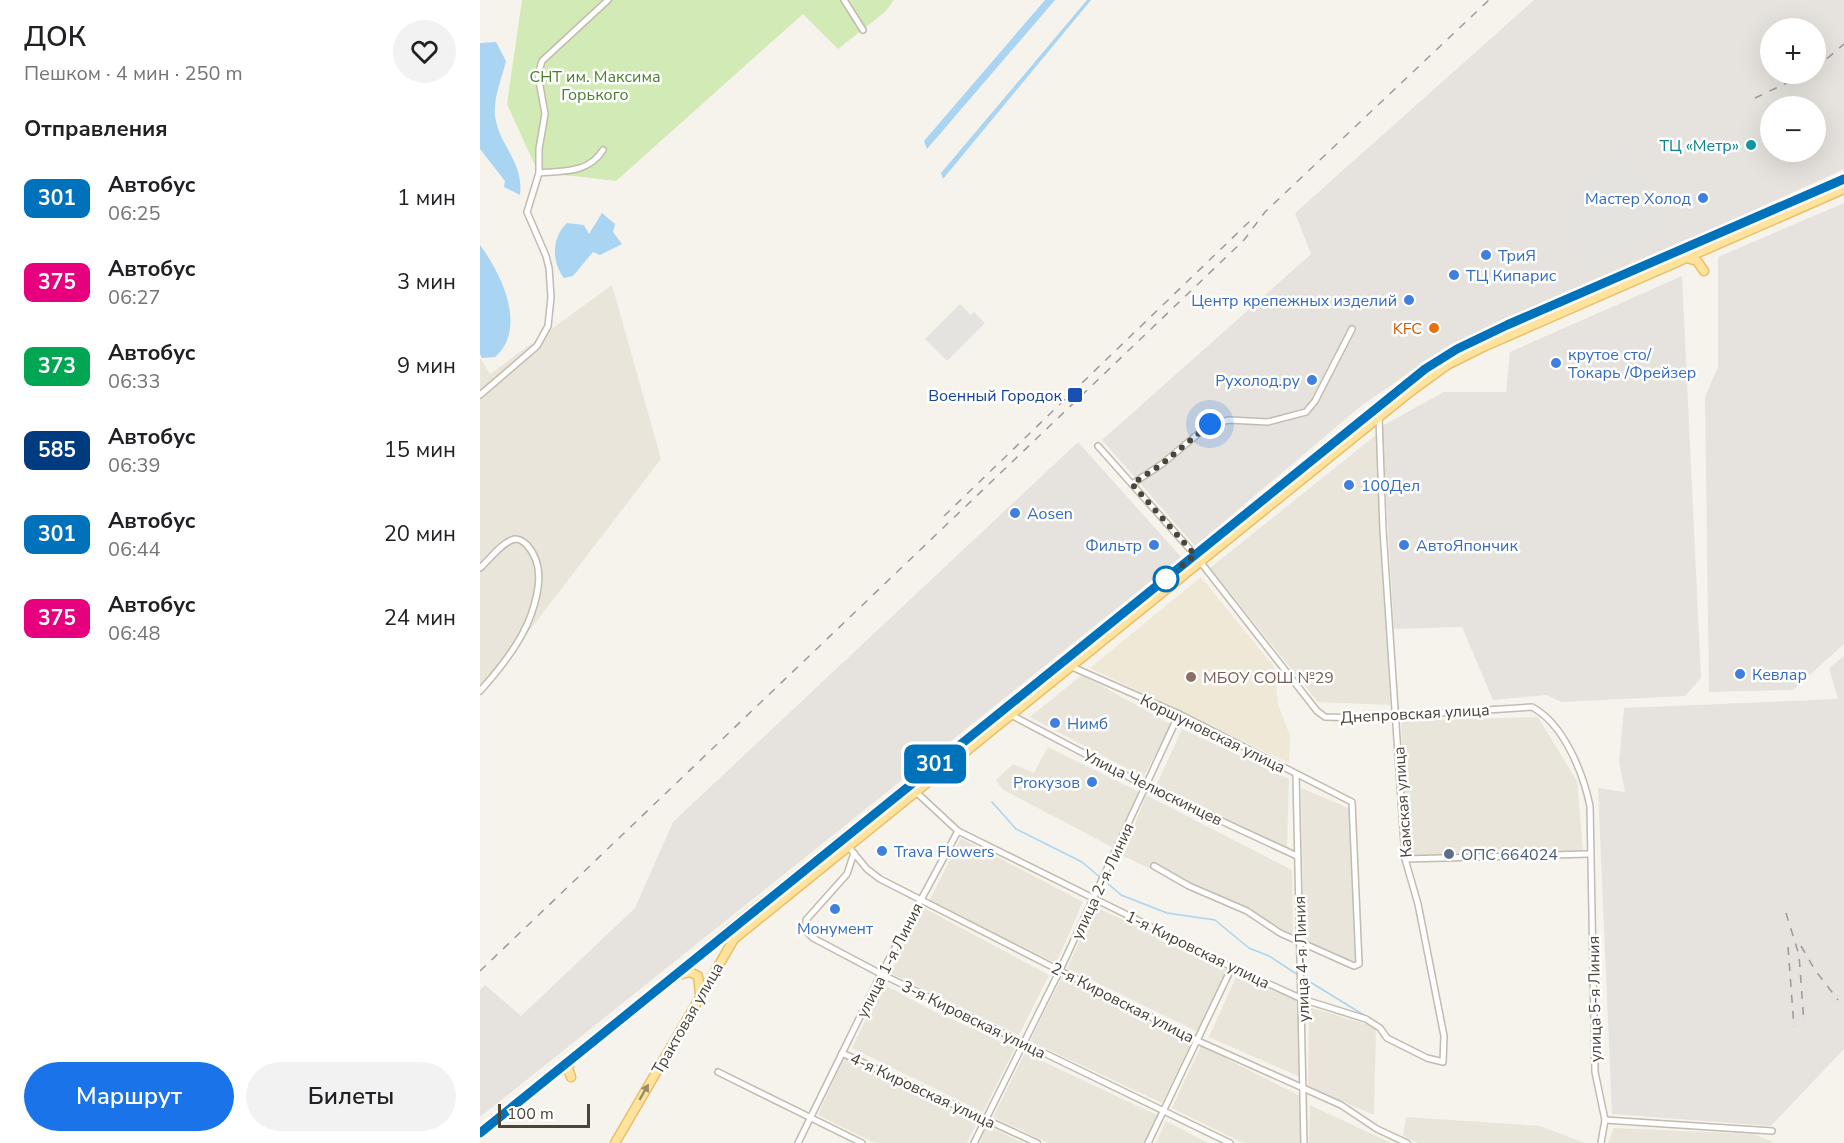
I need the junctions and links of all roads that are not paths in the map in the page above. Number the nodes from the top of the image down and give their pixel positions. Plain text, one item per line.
1 (608, 0) edge
2 (844, 0) edge
3 (863, 30) dead end
4 (603, 150) dead end
5 (539, 173) junction
6 (1844, 179) edge
7 (1844, 189) edge
8 (1687, 257) junction
9 (1704, 271) dead end
10 (1352, 329) dead end
11 (480, 395) edge
12 (1379, 418) junction
13 (1098, 446) dead end
14 (1132, 484) junction
15 (1198, 559) junction
16 (480, 568) edge
17 (1072, 666) junction
18 (480, 691) edge
19 (1532, 707) joint
20 (1179, 714) junction
21 (1396, 715) junction
22 (1011, 716) junction
23 (1296, 775) junction
24 (1146, 786) junction
25 (916, 792) junction
26 (958, 831) junction
27 (851, 850) junction
28 (1589, 854) junction
29 (1297, 856) junction
30 (1405, 859) junction
31 (1154, 866) dead end
32 (1094, 898) junction
33 (920, 901) junction
34 (1301, 940) junction
35 (1232, 967) junction
36 (1060, 970) junction
37 (881, 974) junction
38 (678, 975) junction
39 (700, 995) junction
40 (1302, 999) junction
41 (1198, 1041) junction
42 (1023, 1043) junction
43 (842, 1053) junction
44 (572, 1060) junction
45 (718, 1072) dead end
46 (571, 1077) dead end
47 (1303, 1089) junction
48 (1164, 1111) junction
49 (810, 1118) junction
50 (985, 1119) junction
51 (1605, 1120) junction
52 (1772, 1131) dead end
53 (480, 1133) edge
54 (615, 1143) edge
55 (798, 1143) edge
56 (862, 1143) edge
57 (974, 1143) edge
58 (1037, 1143) edge
59 (1148, 1143) edge
60 (1230, 1143) edge
61 (1304, 1143) edge
62 (1407, 1143) edge
63 (1601, 1143) edge

1 - 5 street
2 - 3 street
4 - 5 street
5 - 11 street
6 - 15 main road, Трактовая улица
7 - 8 main road, Трактовая улица
8 - 9 main road
8 - 12 main road, Трактовая улица
10 - 14 street
12 - 15 main road, Трактовая улица
12 - 21 street, Камская улица
13 - 14 street, Днепровская улица
14 - 15 street, Днепровская улица
15 - 17 main road, Трактовая улица
15 - 21 street, Днепровская улица
15 - 38 main road, Трактовая улица
16 - 18 street
17 - 20 street, Коршуновская улица
17 - 22 main road, Трактовая улица
19 - 21 street, Днепровская улица
19 - 28 street, улица 5-я Линия
20 - 23 street, Коршуновская улица
20 - 24 street, улица 2-я Линия
21 - 30 street, Камская улица
22 - 24 street, Улица Челюскинцев
22 - 25 main road, Трактовая улица
23 - 29 street, улица 4-я Линия
23 - 34 street, Коршуновская улица
24 - 29 street, Улица Челюскинцев
24 - 32 street, улица 2-я Линия
25 - 26 street
25 - 27 main road, Трактовая улица
26 - 32 street, 1-я Кировская улица
26 - 33 street, улица 1-я Линия
27 - 33 street, 2-я Кировская улица
27 - 37 street, 3-я Кировская улица
27 - 39 main road, Трактовая улица
28 - 30 street
28 - 51 street, улица 5-я Линия
29 - 34 street, улица 4-я Линия
30 - 40 street, Камская улица
31 - 34 street
32 - 35 street, 1-я Кировская улица
32 - 36 street, улица 2-я Линия
33 - 36 street, 2-я Кировская улица
33 - 37 street, улица 1-я Линия
34 - 40 street, улица 4-я Линия
35 - 40 street, 1-я Кировская улица
35 - 41 street
36 - 41 street, 2-я Кировская улица
36 - 42 street, улица 2-я Линия
37 - 42 street, 3-я Кировская улица
37 - 43 street, улица 1-я Линия
38 - 39 main road
38 - 44 main road, Трактовая улица
54 -> 39 main road, Трактовая улица
40 - 47 street, улица 4-я Линия
41 - 47 street, 2-я Кировская улица
41 - 48 street
42 - 48 street, 3-я Кировская улица
42 - 50 street, улица 2-я Линия
43 - 49 street, улица 1-я Линия
43 - 50 street, 4-я Кировская улица
44 - 46 main road
44 - 53 main road, Трактовая улица
45 - 49 street
47 - 61 street, улица 4-я Линия
47 - 62 street, 2-я Кировская улица
48 - 59 street
48 - 60 street, 3-я Кировская улица
49 - 55 street, улица 1-я Линия
49 - 56 street
50 - 57 street, улица 2-я Линия
50 - 58 street, 4-я Кировская улица
51 - 52 street
51 - 63 street, улица 5-я Линия

